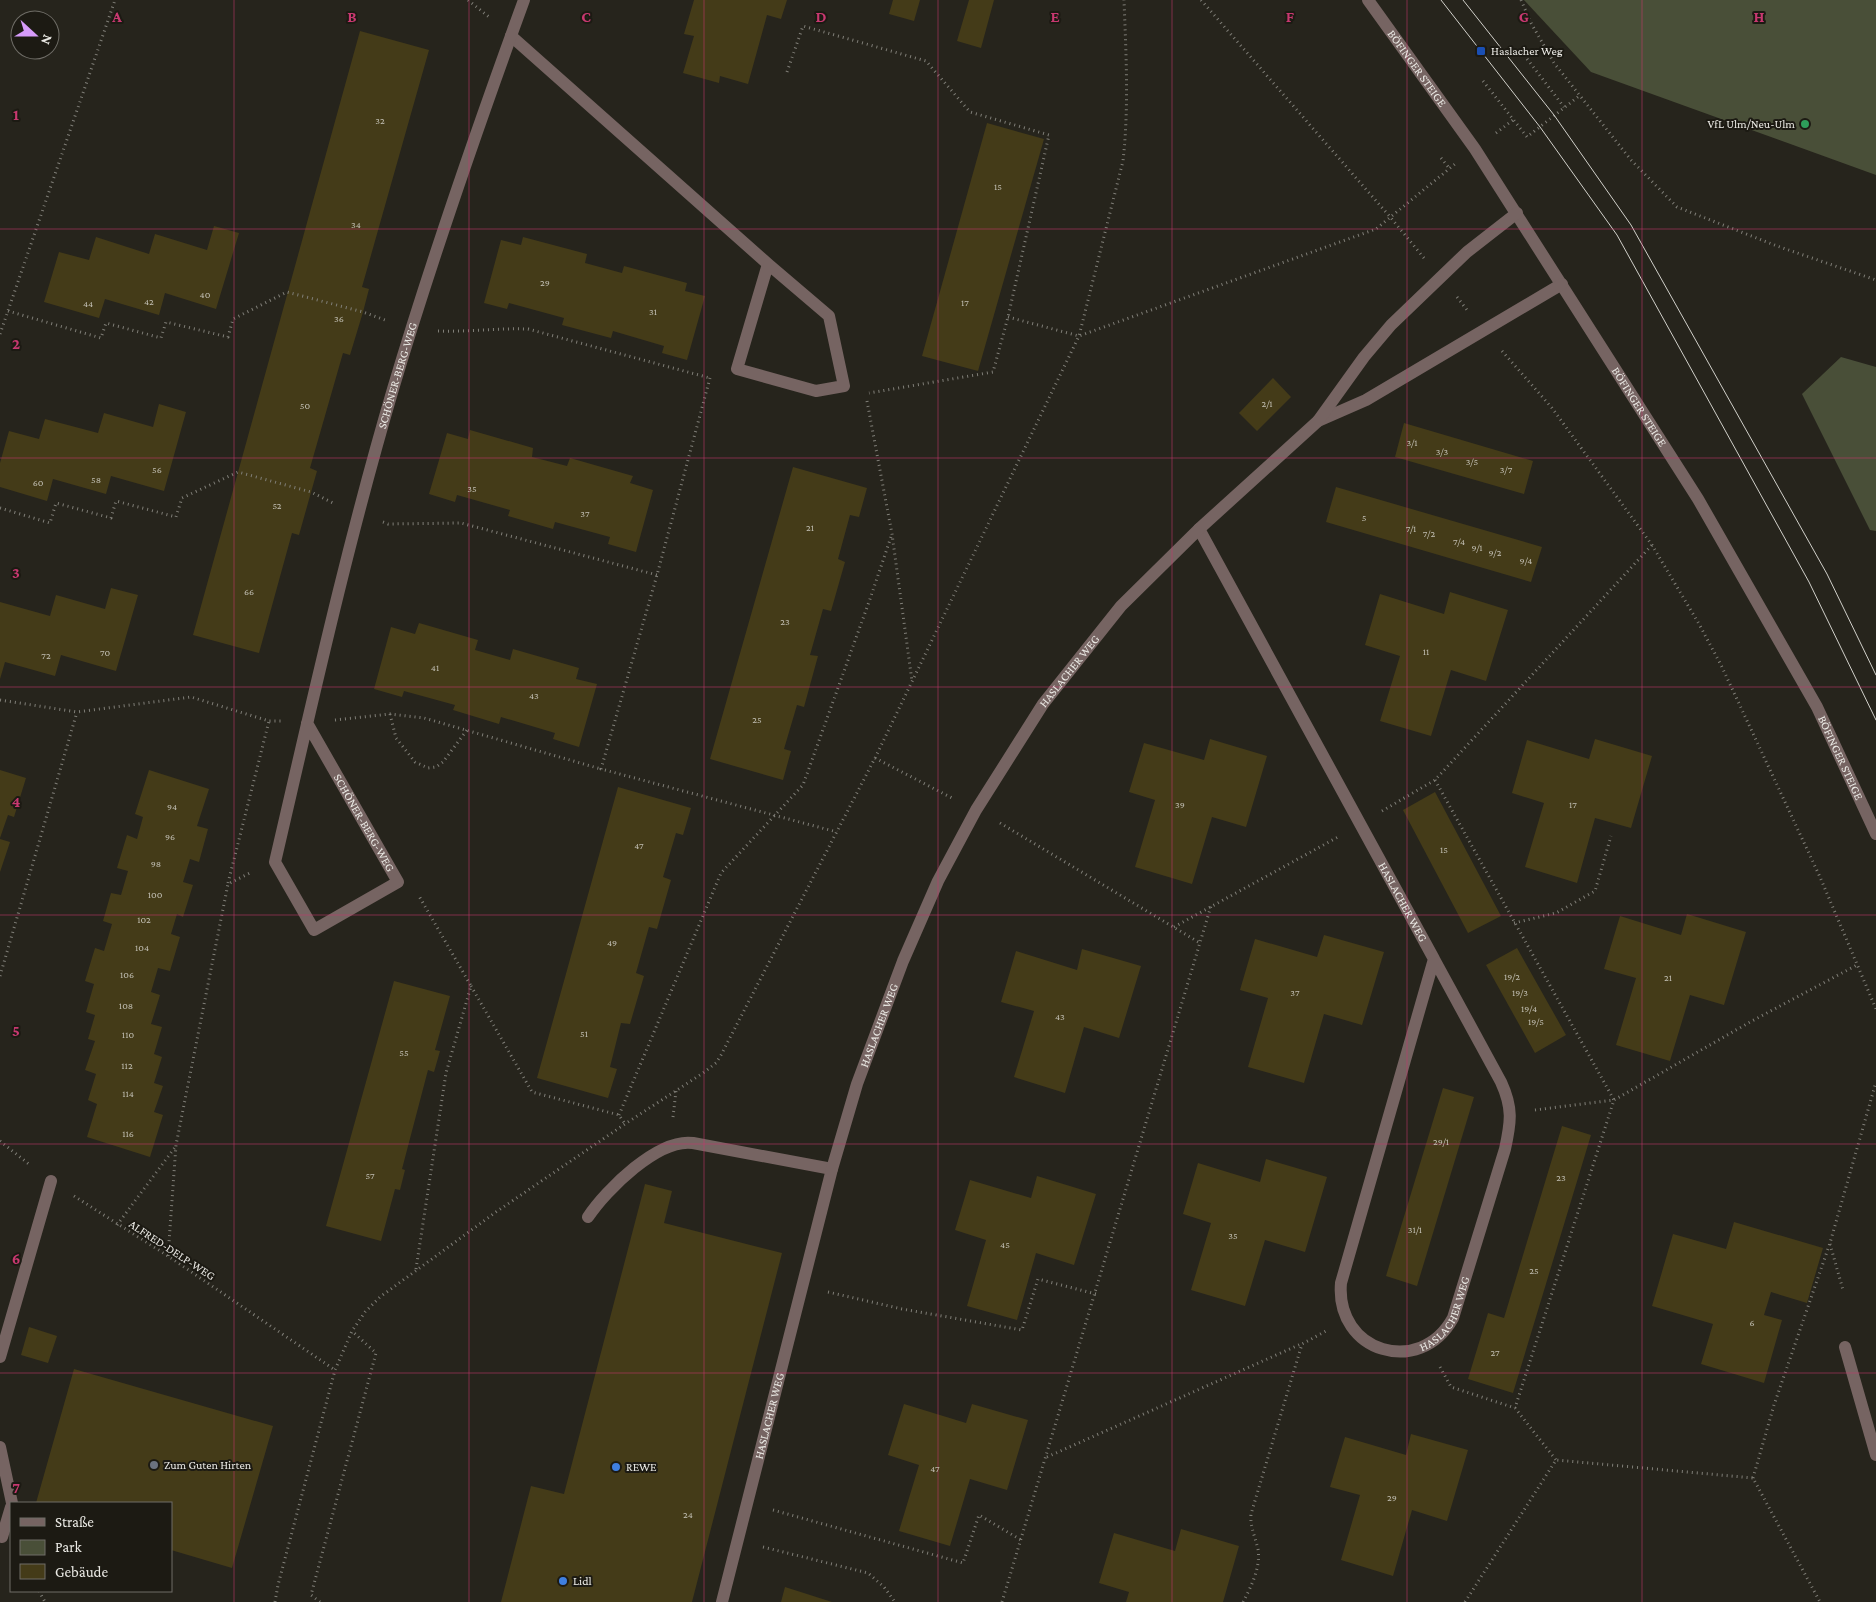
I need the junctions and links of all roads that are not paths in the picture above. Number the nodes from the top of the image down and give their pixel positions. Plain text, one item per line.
1 (524, 0) edge
2 (1368, 0) edge
3 (511, 36) junction
4 (1517, 213) junction
5 (768, 264) junction
6 (1562, 284) junction
7 (1318, 421) junction
8 (1199, 528) junction
9 (307, 723) junction
10 (1876, 834) edge
11 (1434, 959) junction
12 (832, 1169) junction
13 (50, 1181) road end
14 (588, 1217) dead end
15 (1845, 1346) dead end
16 (0, 1357) edge
17 (0, 1447) edge
18 (1876, 1455) edge
19 (12, 1502) edge
20 (10, 1510) edge
21 (2, 1537) dead end
22 (722, 1602) edge

1 - 3 street, SCHÖNER-BERG-WEG
2 - 4 street, BÖFINGER STEIGE
3 - 5 street
3 - 9 street, SCHÖNER-BERG-WEG
4 - 6 street, BÖFINGER STEIGE
4 - 7 street, HASLACHER WEG
5 - 5 street
6 - 7 street, HASLACHER WEG
6 - 10 street, BÖFINGER STEIGE
7 - 8 street, HASLACHER WEG
8 - 11 street, HASLACHER WEG
8 - 12 street, HASLACHER WEG
9 - 9 street, SCHÖNER-BERG-WEG
11 - 11 street, HASLACHER WEG
12 - 14 street
12 - 22 street, HASLACHER WEG
13 - 16 street
15 - 18 street
17 - 19 street
20 - 21 street

